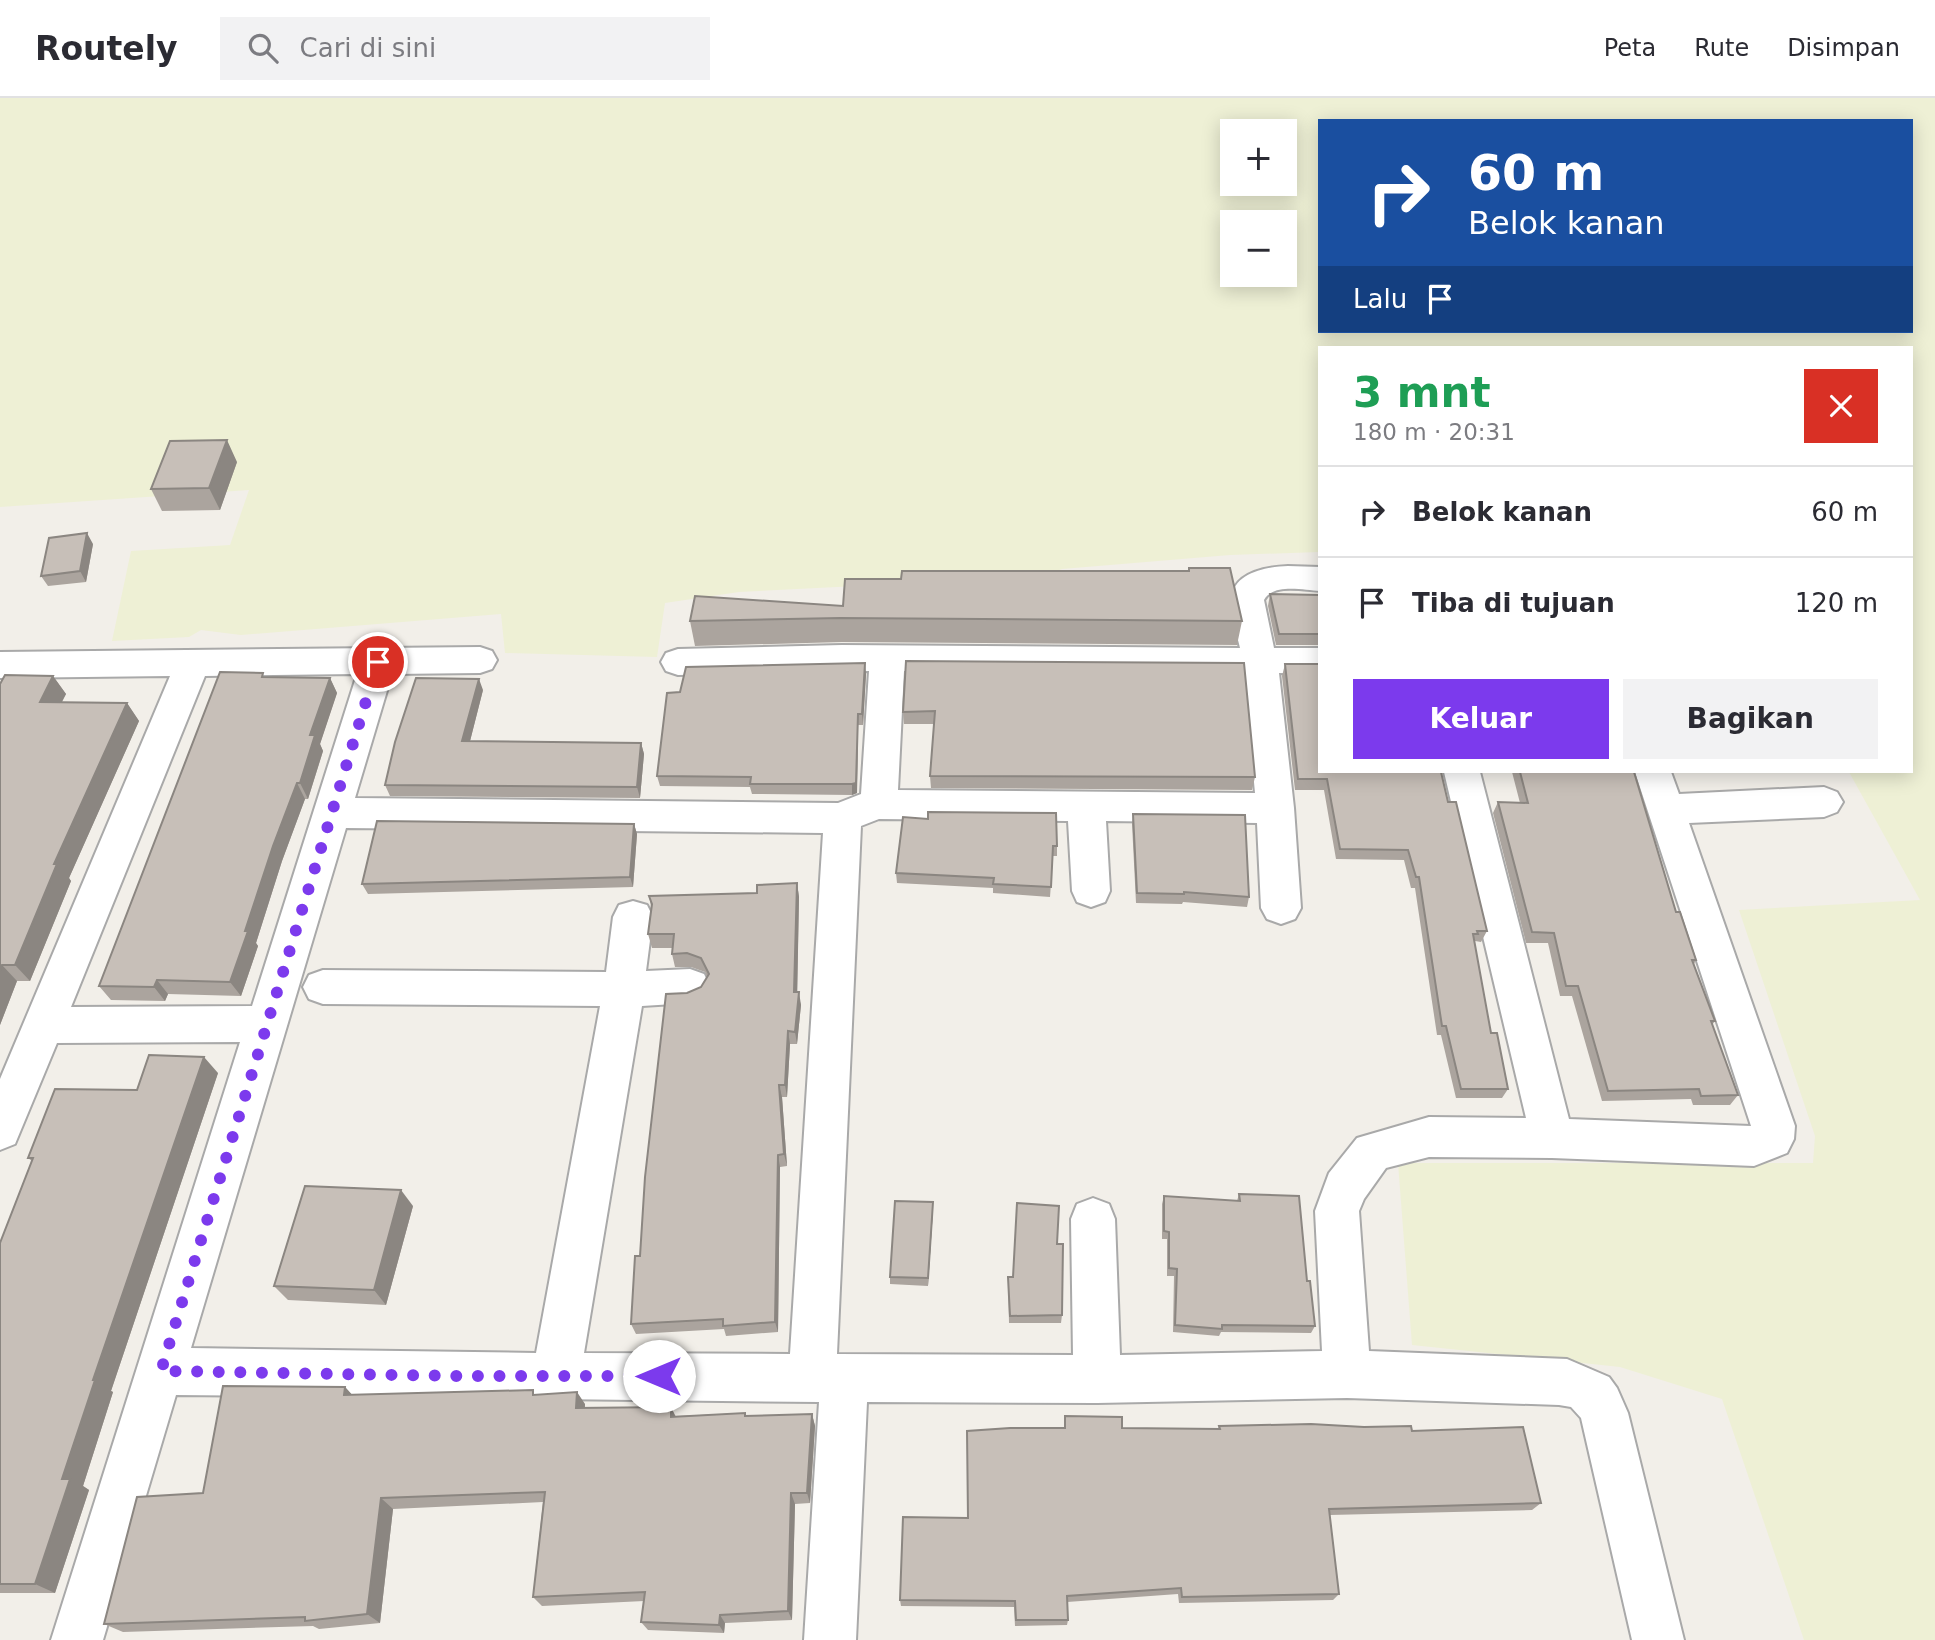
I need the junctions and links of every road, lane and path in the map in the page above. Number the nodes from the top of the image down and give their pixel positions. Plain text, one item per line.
1 (1318, 579) edge
2 (480, 660) dead end
3 (887, 660) junction
4 (1318, 661) edge
5 (193, 662) junction
6 (378, 662) junction
7 (678, 662) dead end
8 (1260, 662) junction
9 (0, 665) edge
10 (1462, 773) edge
11 (1660, 790) edge
12 (1824, 802) dead end
13 (1086, 806) junction
14 (1275, 808) junction
15 (861, 811) junction
16 (331, 813) junction
17 (1091, 891) dead end
18 (1281, 908) dead end
19 (633, 917) dead end
20 (690, 986) dead end
21 (323, 987) dead end
22 (624, 989) junction
23 (267, 1024) junction
24 (25, 1041) edge
25 (0, 1130) edge
26 (1552, 1138) junction
27 (1093, 1219) dead end
28 (161, 1371) junction
29 (1346, 1374) junction
30 (556, 1375) junction
31 (828, 1378) junction
32 (1097, 1379) junction
33 (77, 1640) edge
34 (830, 1640) edge
35 (1658, 1640) edge

1 - 8 street
2 - 6 street
3 - 7 street
3 - 8 street
3 - 15 street
4 - 8 street
5 - 6 street
5 - 9 street
5 - 24 street
6 - 16 street
8 - 14 street
10 - 26 street
11 - 12 street
11 - 26 street
13 - 14 street
13 - 15 street
13 - 17 street
14 - 18 street
15 - 16 street
15 - 31 street
16 - 23 street
19 - 22 street
20 - 22 street
21 - 22 street
22 - 30 street
23 - 24 street
23 - 28 street
24 - 25 street
26 - 29 street
27 - 32 street
28 - 30 street
28 - 33 street
29 - 32 street
29 - 35 street
30 - 31 street
31 - 32 street
31 - 34 street

